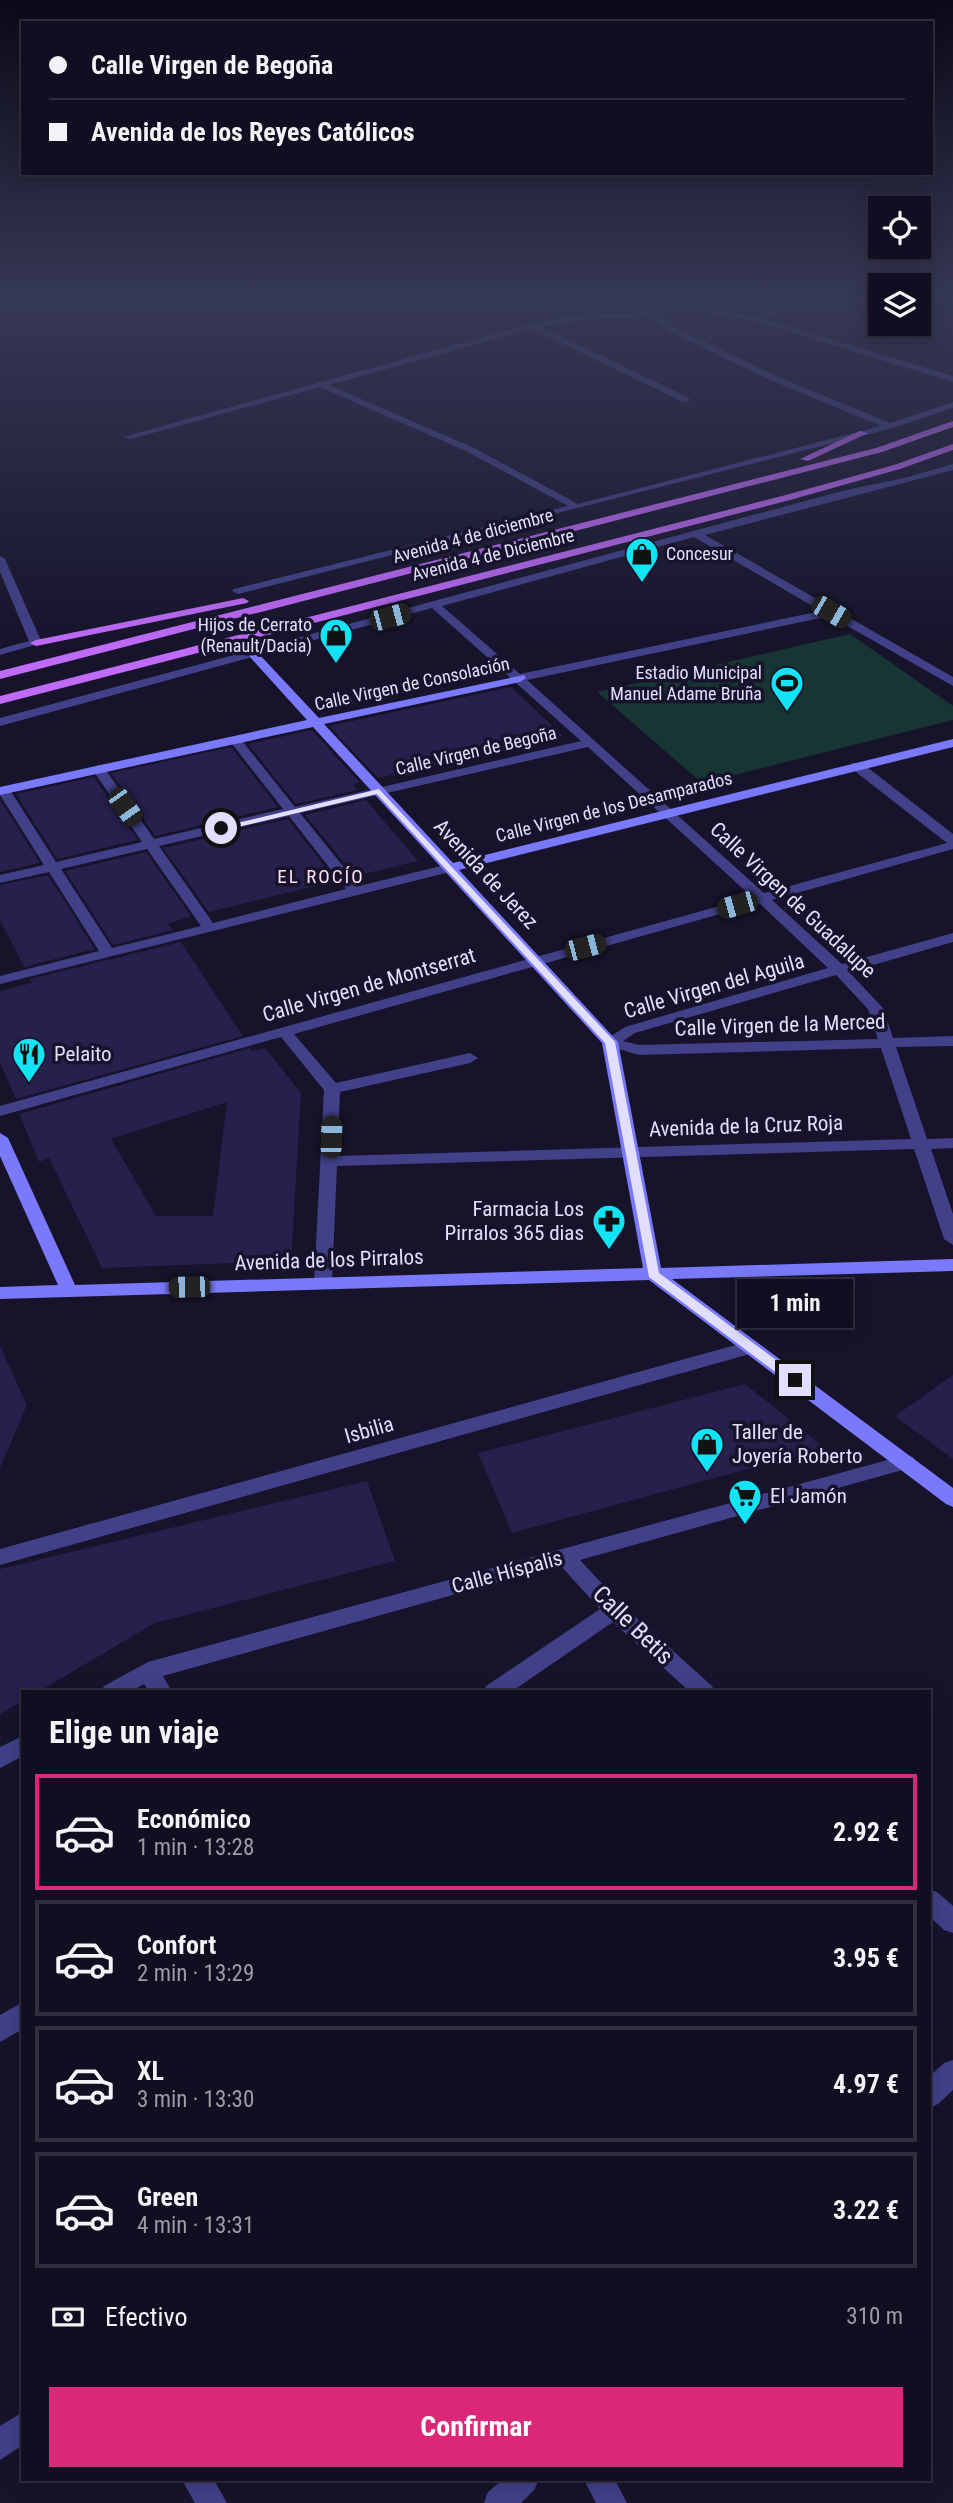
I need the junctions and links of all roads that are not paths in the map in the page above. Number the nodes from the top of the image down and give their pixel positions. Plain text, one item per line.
1 (211, 415) edge
2 (390, 415) edge
3 (863, 415) edge
4 (924, 415) edge
5 (953, 424) edge
6 (890, 426) junction
7 (863, 433) junction
8 (128, 437) dead end
9 (953, 447) edge
10 (953, 467) edge
11 (741, 484) junction
12 (577, 507) junction
13 (698, 535) junction
14 (0, 559) edge
15 (449, 560) junction
16 (238, 591) dead end
17 (435, 605) junction
18 (831, 612) junction
19 (36, 643) junction
20 (0, 652) edge
21 (254, 655) junction
22 (0, 675) edge
23 (520, 678) junction
24 (953, 682) edge
25 (0, 700) edge
26 (0, 722) edge
27 (316, 722) junction
28 (235, 740) junction
29 (591, 742) junction
30 (953, 743) edge
31 (857, 766) junction
32 (98, 769) junction
33 (2, 790) edge
34 (379, 791) junction
35 (290, 812) junction
36 (670, 813) junction
37 (953, 843) edge
38 (151, 844) junction
39 (55, 867) junction
40 (449, 868) junction
41 (0, 879) edge
42 (355, 891) junction
43 (762, 899) junction
44 (209, 927) junction
45 (953, 937) edge
46 (108, 953) junction
47 (534, 960) junction
48 (840, 971) junction
49 (0, 980) edge
50 (284, 1031) junction
51 (953, 1041) edge
52 (610, 1042) junction
53 (887, 1043) junction
54 (470, 1058) dead end
55 (332, 1089) junction
56 (0, 1111) edge
57 (0, 1138) edge
58 (953, 1143) edge
59 (921, 1144) junction
60 (631, 1152) junction
61 (330, 1161) junction
62 (953, 1239) edge
63 (953, 1265) edge
64 (653, 1274) junction
65 (323, 1283) junction
66 (69, 1290) junction
67 (0, 1293) edge
68 (750, 1347) junction
69 (906, 1462) junction
70 (953, 1499) edge
71 (564, 1556) junction
72 (0, 1557) edge
73 (614, 1610) junction
74 (148, 1671) junction
75 (115, 1690) edge
76 (160, 1690) edge
77 (497, 1690) edge
78 (702, 1690) edge
79 (21, 1746) edge
80 (0, 1758) edge
81 (931, 1902) edge
82 (953, 1922) edge
83 (21, 2015) edge
84 (0, 2029) edge
85 (953, 2072) edge
86 (931, 2093) edge
87 (21, 2428) edge
88 (0, 2445) edge
89 (198, 2481) edge
90 (523, 2481) edge
91 (600, 2481) edge
92 (212, 2503) edge
93 (499, 2503) edge
94 (612, 2503) edge

1 - 8 street
2 - 12 street
3 - 6 street
4 - 6 street
5 - 11 main road, Avenida 4 de diciembre
6 - 7 street
7 - 11 main road
7 - 12 street
9 - 25 main road, Avenida 4 de Diciembre
10 - 13 street
11 - 15 main road, Avenida 4 de diciembre
12 - 16 street
13 - 17 street
13 - 18 street
14 - 19 street
15 - 19 main road
15 - 22 main road, Avenida 4 de diciembre
17 - 21 street
17 - 23 street, Calle Virgen de Guadalupe
18 - 23 street, Calle Virgen de Consolación
18 - 24 street
19 - 20 street
21 - 26 street
21 - 27 street, Avenida de Jerez
23 - 27 street, Calle Virgen de Consolación
23 - 29 street, Calle Virgen de Guadalupe
27 - 28 street, Calle Virgen de Consolación
27 - 34 street, Avenida de Jerez
28 - 32 street, Calle Virgen de Consolación
28 - 35 street
29 - 34 street, Calle Virgen de Begoña
29 - 36 street, Calle Virgen de Guadalupe
30 - 31 street, Calle Virgen de los Desamparados
31 - 36 street, Calle Virgen de los Desamparados
31 - 37 street
32 - 33 street, Calle Virgen de Consolación
32 - 38 street
33 - 39 street
34 - 35 street, Calle Virgen de Begoña
34 - 40 street, Avenida de Jerez
35 - 38 street, Calle Virgen de Begoña
35 - 42 street
36 - 40 street, Calle Virgen de los Desamparados
36 - 43 street, Calle Virgen de Guadalupe
37 - 43 street, Calle Virgen de Montserrat
38 - 39 street, Calle Virgen de Begoña
38 - 44 street
39 - 41 street, Calle Virgen de Begoña
39 - 46 street
40 - 42 street, Calle Virgen de los Desamparados
40 - 47 street, Avenida de Jerez
42 - 44 street, Calle Virgen de los Desamparados
43 - 47 street, Calle Virgen de Montserrat
43 - 48 street, Calle Virgen de Guadalupe
44 - 46 street, Calle Virgen de los Desamparados
45 - 48 street, Calle Virgen del Aguila
46 - 49 street, Calle Virgen de los Desamparados
47 - 50 street, Calle Virgen de Montserrat
47 - 52 street, Avenida de Jerez
48 - 52 street, Calle Virgen del Aguila
48 - 53 street, Calle Virgen de Guadalupe
50 - 55 street
50 - 56 street, Calle Virgen de Montserrat
51 - 53 street, Calle Virgen de la Merced
52 - 53 street, Calle Virgen de la Merced
52 - 60 street
53 - 59 street, Calle Virgen de Guadalupe
54 - 55 street
55 - 61 street
57 - 66 street
58 - 59 street, Avenida de la Cruz Roja
59 - 60 street, Avenida de la Cruz Roja
59 - 62 street, Calle Virgen de Guadalupe
60 - 61 street, Avenida de la Cruz Roja
60 - 64 street
61 - 65 street
63 - 64 street, Avenida de los Pirralos
64 - 65 street, Avenida de los Pirralos
64 - 68 street
65 - 66 street, Avenida de los Pirralos
66 - 67 street, Avenida de los Pirralos
68 - 69 street
68 - 72 street, Isbilia
69 - 70 street
69 - 71 street, Calle Híspalis
71 - 73 street, Calle Betis
71 - 74 street, Calle Híspalis
73 - 77 street
73 - 78 street, Calle Betis
74 - 75 street, Calle Híspalis
74 - 76 street
79 - 80 street
81 - 82 street
83 - 84 street
85 - 86 street
87 - 88 street
89 - 92 street
90 - 93 street
91 - 94 street

